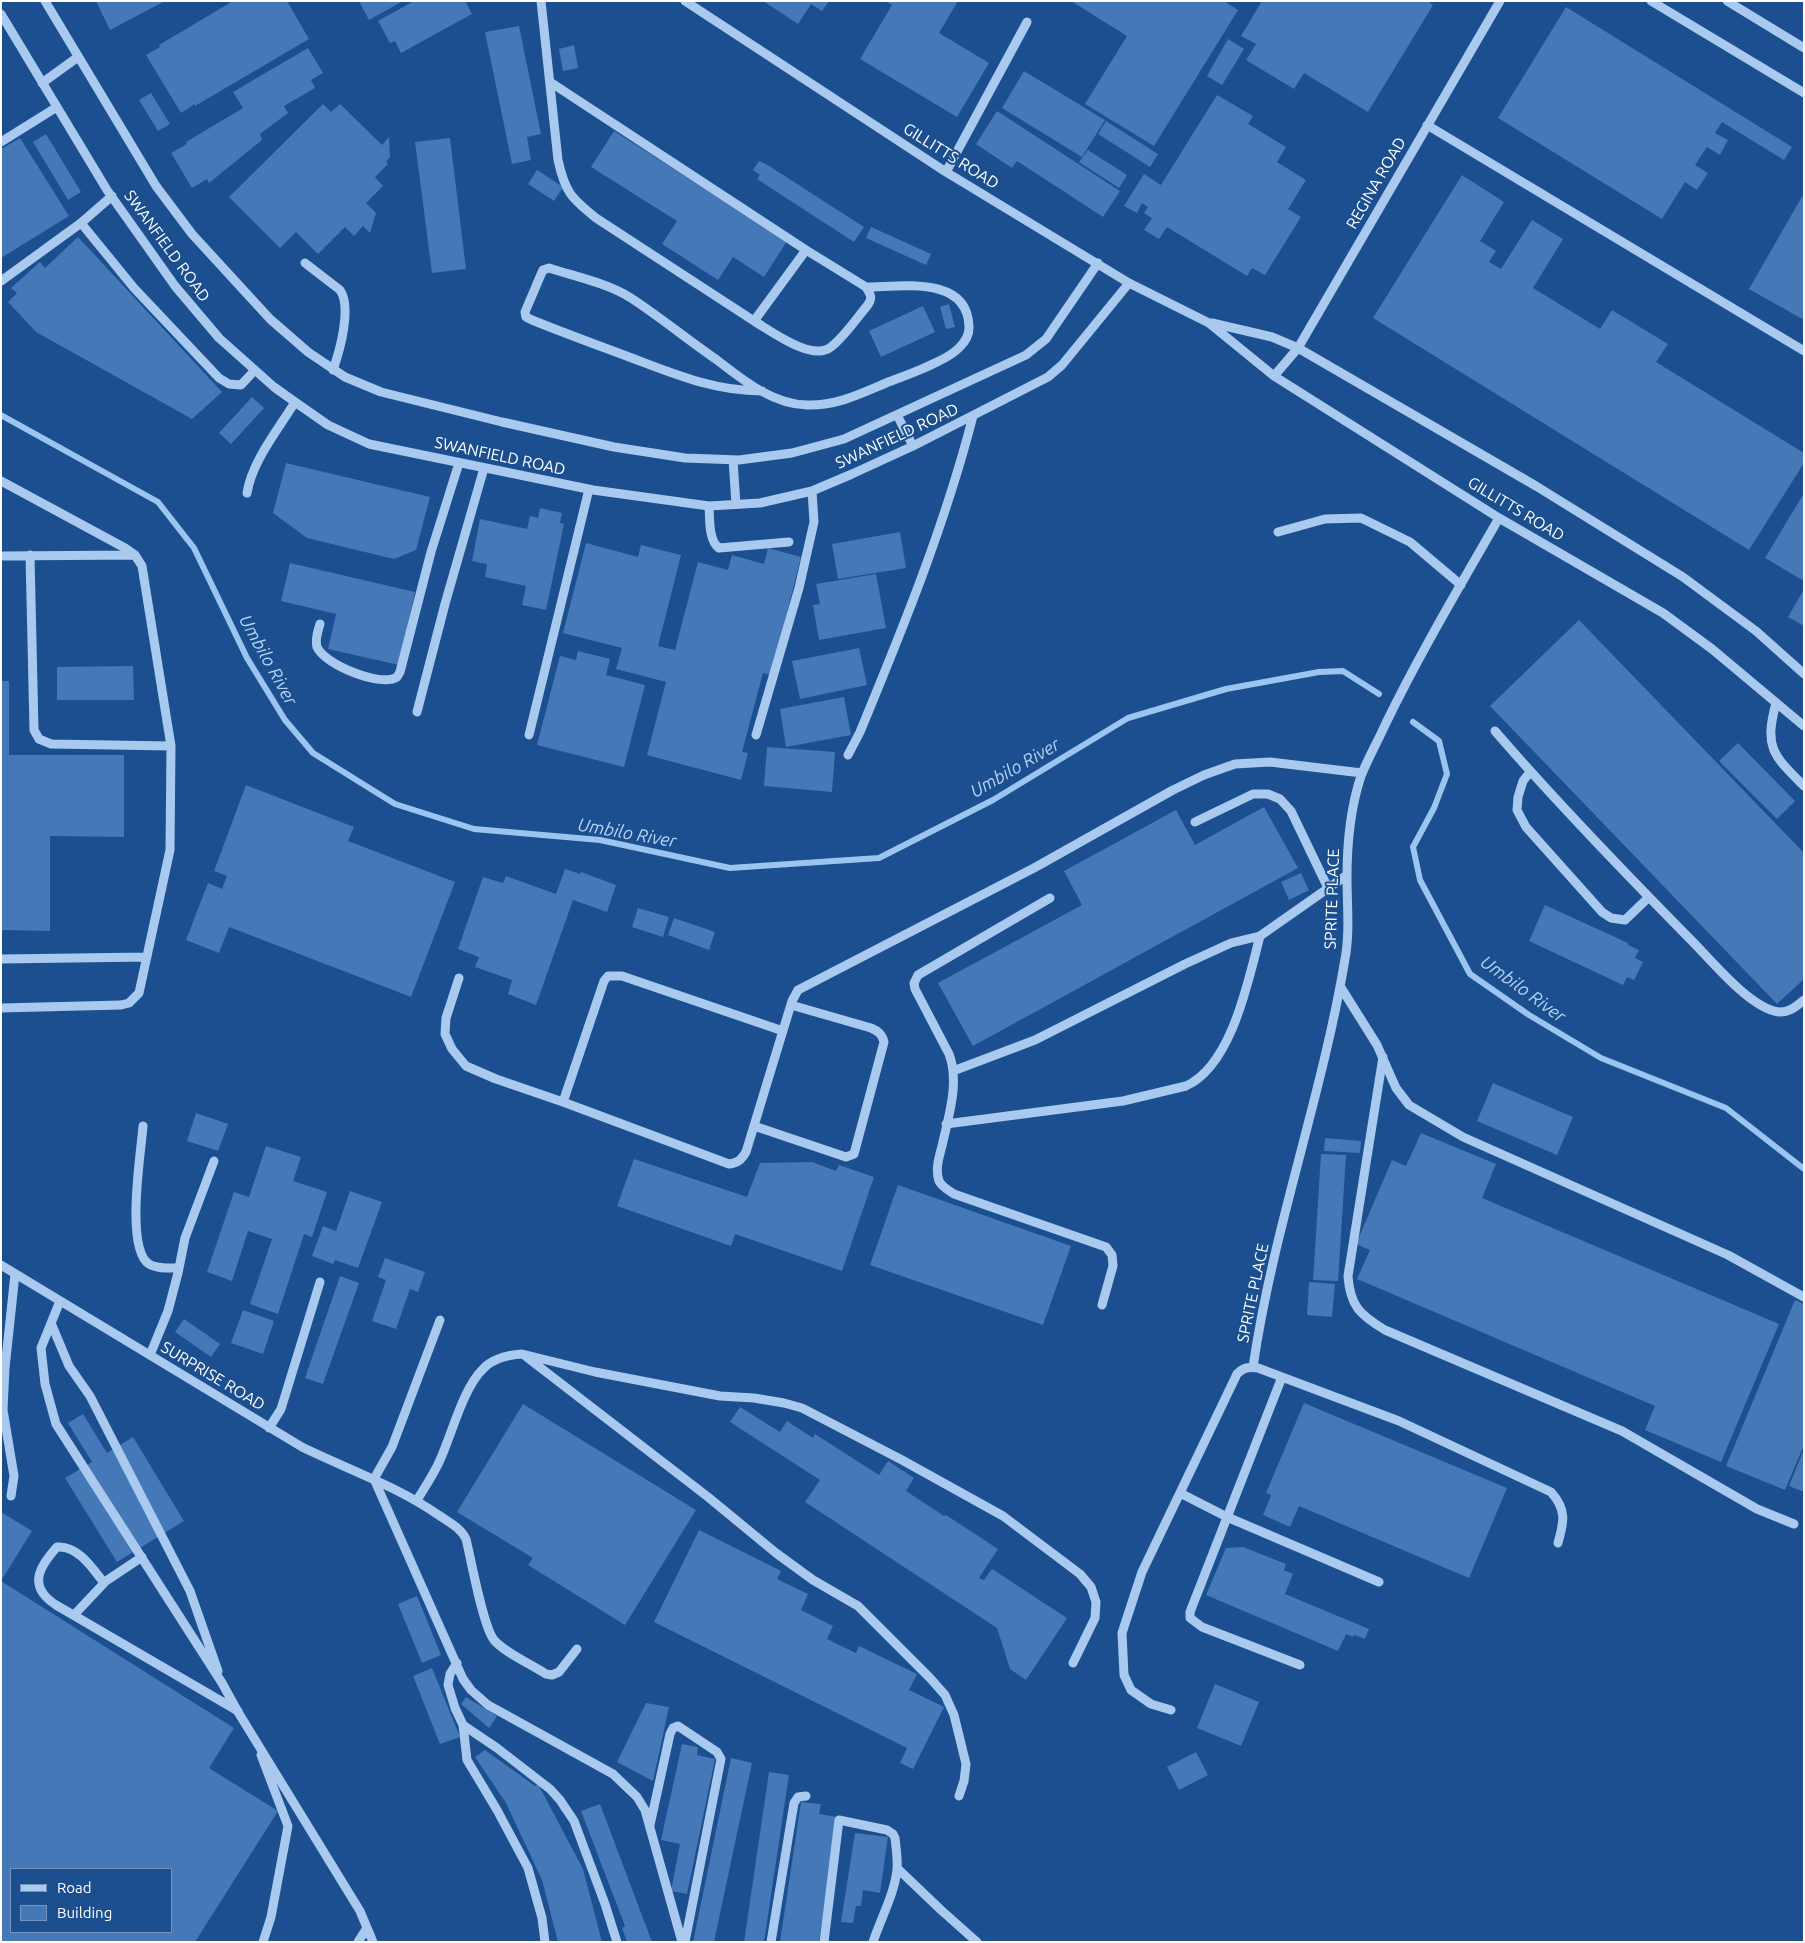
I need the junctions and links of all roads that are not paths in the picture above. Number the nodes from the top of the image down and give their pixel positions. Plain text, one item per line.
1 (45, 1) edge
2 (541, 1) edge
3 (685, 1) edge
4 (1500, 1) edge
5 (1651, 1) edge
6 (1727, 1) edge
7 (1743, 5) edge
8 (1, 14) edge
9 (1027, 22) dead end
10 (1804, 48) edge
11 (78, 57) junction
12 (550, 82) junction
13 (42, 83) junction
14 (1804, 93) edge
15 (57, 107) junction
16 (1427, 125) junction
17 (1, 142) edge
18 (946, 172) junction
19 (112, 196) junction
20 (81, 223) junction
21 (806, 250) junction
22 (305, 263) dead end
23 (1098, 263) junction
24 (1, 281) edge
25 (1129, 283) junction
26 (866, 287) junction
27 (754, 322) junction
28 (1209, 323) junction
29 (1298, 348) junction
30 (1804, 351) edge
31 (255, 370) junction
32 (333, 370) junction
33 (1274, 376) junction
34 (762, 391) junction
35 (295, 402) junction
36 (897, 415) junction
37 (973, 416) junction
38 (913, 446) junction
39 (733, 460) junction
40 (459, 463) junction
41 (484, 468) junction
42 (1, 481) edge
43 (589, 490) junction
44 (812, 491) junction
45 (247, 493) dead end
46 (736, 504) junction
47 (709, 506) junction
48 (1499, 518) junction
49 (1278, 532) dead end
50 (789, 542) dead end
51 (30, 555) junction
52 (136, 555) junction
53 (1, 556) edge
54 (1461, 585) junction
55 (320, 624) dead end
56 (1804, 674) edge
57 (1776, 703) junction
58 (418, 712) dead end
59 (1804, 726) edge
60 (1495, 731) dead end
61 (529, 735) dead end
62 (756, 735) dead end
63 (170, 746) junction
64 (848, 755) dead end
65 (1530, 772) junction
66 (1362, 773) junction
67 (1804, 786) edge
68 (1195, 822) dead end
69 (1347, 875) junction
70 (1328, 888) junction
71 (1649, 897) junction
72 (1050, 898) dead end
73 (1260, 936) junction
74 (146, 957) junction
75 (1, 960) edge
76 (459, 978) dead end
77 (1340, 986) junction
78 (1804, 1000) edge
79 (790, 1005) junction
80 (1, 1008) edge
81 (783, 1031) junction
82 (1383, 1057) junction
83 (953, 1071) junction
84 (563, 1102) junction
85 (946, 1124) junction
86 (143, 1126) dead end
87 (754, 1126) junction
88 (214, 1161) dead end
89 (1, 1264) edge
90 (179, 1268) junction
91 (15, 1274) junction
92 (320, 1282) dead end
93 (1804, 1297) edge
94 (60, 1301) junction
95 (1102, 1305) dead end
96 (440, 1320) dead end
97 (51, 1323) junction
98 (522, 1354) junction
99 (150, 1356) junction
100 (1253, 1368) junction
101 (1282, 1377) junction
102 (269, 1428) junction
103 (374, 1479) junction
104 (1180, 1493) junction
105 (11, 1496) dead end
106 (417, 1500) junction
107 (1227, 1517) junction
108 (1794, 1524) dead end
109 (1558, 1543) dead end
110 (142, 1557) junction
111 (1378, 1582) dead end
112 (104, 1583) junction
113 (74, 1615) junction
114 (577, 1649) dead end
115 (457, 1663) junction
116 (1073, 1663) dead end
117 (1300, 1665) dead end
118 (222, 1683) junction
119 (1171, 1710) dead end
120 (238, 1712) junction
121 (463, 1725) junction
122 (253, 1734) junction
123 (806, 1796) dead end
124 (960, 1796) dead end
125 (650, 1826) junction
126 (897, 1868) junction
127 (367, 1928) junction
128 (264, 1942) edge
129 (358, 1942) edge
130 (373, 1942) edge
131 (545, 1942) edge
132 (617, 1942) edge
133 (684, 1942) edge
134 (771, 1942) edge
135 (824, 1942) edge
136 (873, 1942) edge
137 (977, 1942) edge

1 - 11 street, SWANFIELD ROAD
2 - 12 street
3 - 18 street, GILLITTS ROAD
4 - 16 street, REGINA ROAD
5 - 14 street
6 - 7 street
7 - 10 street
8 - 13 street, SWANFIELD ROAD
9 - 18 street
11 - 13 street
11 - 32 street, SWANFIELD ROAD
12 - 21 street
12 - 27 street
13 - 15 street, SWANFIELD ROAD
15 - 17 street
15 - 19 street, SWANFIELD ROAD
16 - 29 street, REGINA ROAD
16 - 30 street
18 - 23 street, GILLITTS ROAD
19 - 20 street
19 - 31 street, SWANFIELD ROAD
20 - 24 street
20 - 31 street
21 - 26 street
21 - 27 street
22 - 32 street
23 - 25 street, GILLITTS ROAD
23 - 36 street, SWANFIELD ROAD
25 - 28 street, GILLITTS ROAD
25 - 37 street, SWANFIELD ROAD
26 - 27 street
26 - 34 street
28 - 29 street, GILLITTS ROAD
28 - 33 street, GILLITTS ROAD
29 - 33 street, REGINA ROAD
29 - 56 street, GILLITTS ROAD
31 - 35 street, SWANFIELD ROAD
32 - 39 street, SWANFIELD ROAD
33 - 48 street, GILLITTS ROAD
34 - 34 street
35 - 40 street, SWANFIELD ROAD
35 - 45 street
36 - 38 street
36 - 39 street, SWANFIELD ROAD
37 - 38 street, SWANFIELD ROAD
37 - 64 street
38 - 44 street, SWANFIELD ROAD
39 - 46 street
40 - 41 street, SWANFIELD ROAD
40 - 55 street
41 - 43 street, SWANFIELD ROAD
41 - 58 street
42 - 52 street
43 - 47 street, SWANFIELD ROAD
43 - 61 street
44 - 46 street, SWANFIELD ROAD
44 - 62 street
46 - 47 street, SWANFIELD ROAD
47 - 50 street
48 - 54 street, SPRITE PLACE
48 - 57 street, GILLITTS ROAD
49 - 54 street
51 - 52 street
51 - 53 street
51 - 63 street
52 - 63 street
54 - 66 street, SPRITE PLACE
57 - 59 street, GILLITTS ROAD
57 - 67 street
60 - 65 street
63 - 74 street
65 - 71 street
65 - 71 street
66 - 69 street, SPRITE PLACE
66 - 79 street
68 - 70 street
69 - 70 street
69 - 77 street, SPRITE PLACE
70 - 73 street
71 - 78 street
72 - 83 street
73 - 83 street
73 - 85 street
74 - 75 street
74 - 80 street
76 - 84 street
77 - 82 street
77 - 100 street, SPRITE PLACE
79 - 81 street
79 - 87 street
81 - 84 street
81 - 87 street
82 - 93 street
82 - 108 street
83 - 85 street
84 - 87 street
85 - 95 street
86 - 90 street
88 - 90 street
89 - 91 street, SURPRISE ROAD
90 - 99 street
91 - 94 street, SURPRISE ROAD
91 - 105 street
92 - 102 street
94 - 97 street
94 - 99 street, SURPRISE ROAD
96 - 103 street
97 - 110 street
97 - 118 street
98 - 106 street
98 - 116 street
98 - 124 street
99 - 102 street, SURPRISE ROAD
100 - 101 street
100 - 104 street
101 - 107 street
101 - 109 street
102 - 103 street, SURPRISE ROAD
103 - 106 street, SURPRISE ROAD
103 - 115 street
104 - 107 street
104 - 119 street
106 - 114 street, SURPRISE ROAD
107 - 111 street
107 - 117 street
110 - 112 street
110 - 118 street
112 - 113 street
112 - 113 street
113 - 120 street
115 - 121 street
115 - 125 street
118 - 120 street
120 - 122 street
121 - 131 street
121 - 132 street
122 - 127 street
122 - 128 street
123 - 134 street
125 - 133 street
125 - 133 street
126 - 135 street
126 - 136 street
126 - 137 street
127 - 129 street
127 - 130 street

